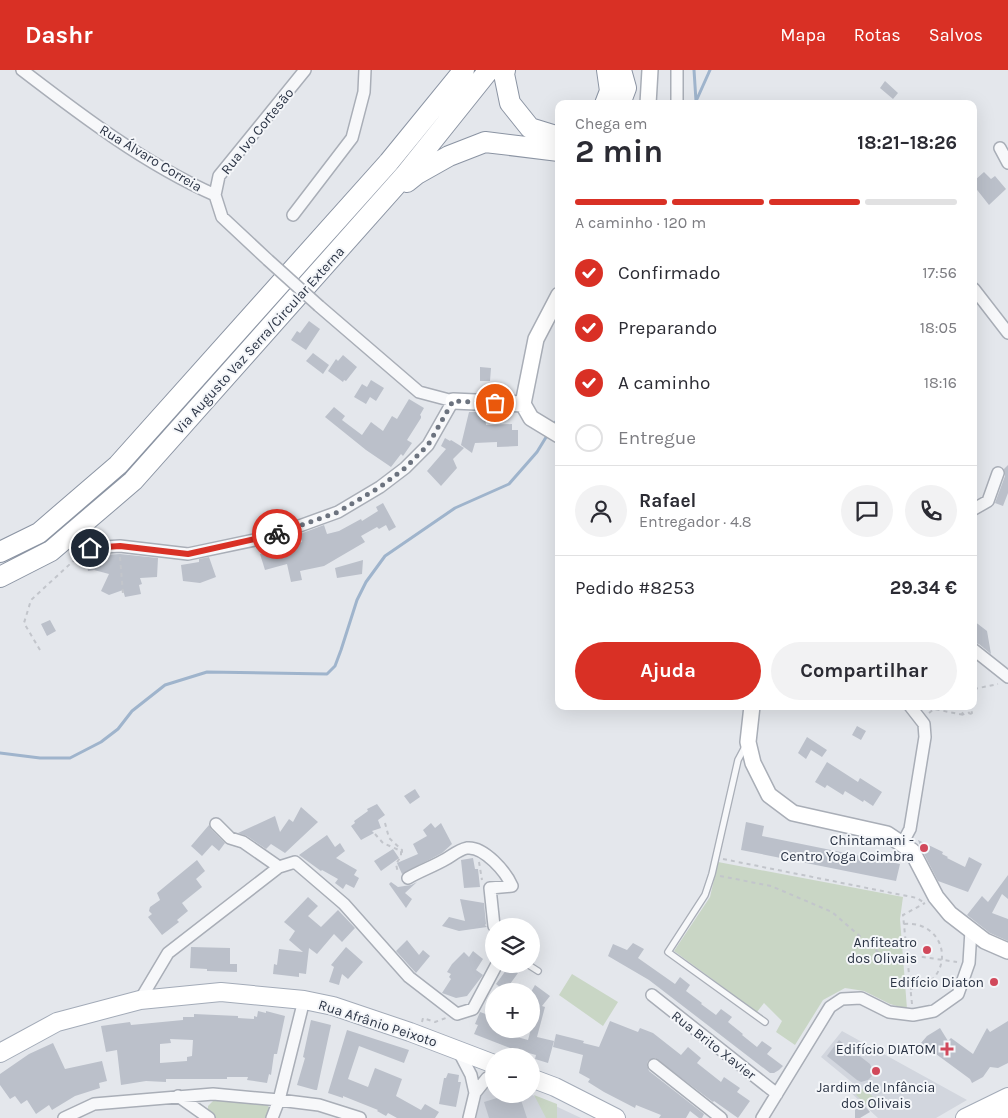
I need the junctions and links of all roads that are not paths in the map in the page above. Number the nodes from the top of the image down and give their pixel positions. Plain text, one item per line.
1 (22, 70) edge
2 (305, 70) edge
3 (365, 70) edge
4 (454, 70) edge
5 (464, 70) edge
6 (489, 70) edge
7 (505, 70) edge
8 (607, 70) edge
9 (621, 70) edge
10 (650, 70) edge
11 (677, 70) edge
12 (441, 98) junction
13 (607, 100) edge
14 (622, 100) edge
15 (648, 100) edge
16 (677, 100) edge
17 (555, 136) edge
18 (1000, 148) dead end
19 (555, 151) edge
20 (1008, 163) edge
21 (215, 195) junction
22 (378, 205) junction
23 (293, 215) dead end
24 (977, 293) edge
25 (555, 303) edge
26 (1008, 333) edge
27 (453, 401) junction
28 (523, 404) junction
29 (555, 433) edge
30 (998, 473) dead end
31 (977, 506) edge
32 (90, 548) road end
33 (0, 552) edge
34 (0, 577) edge
35 (977, 652) edge
36 (1008, 677) edge
37 (752, 710) edge
38 (913, 710) edge
39 (748, 742) junction
40 (216, 824) dead end
41 (902, 844) junction
42 (279, 867) junction
43 (408, 878) road end
44 (493, 918) edge
45 (971, 930) junction
46 (1008, 951) edge
47 (492, 973) edge
48 (652, 995) dead end
49 (140, 1000) junction
50 (304, 1000) junction
51 (765, 1022) dead end
52 (458, 1050) junction
53 (0, 1053) edge
54 (485, 1060) edge
55 (654, 1064) dead end
56 (485, 1080) edge
57 (540, 1081) edge
58 (475, 1093) junction
59 (777, 1094) junction
60 (178, 1096) junction
61 (1008, 1097) edge
62 (279, 1100) junction
63 (1008, 1111) edge
64 (64, 1118) edge
65 (209, 1118) edge
66 (272, 1118) edge
67 (360, 1118) edge
68 (469, 1118) edge
69 (616, 1118) edge
70 (721, 1118) edge
71 (762, 1118) edge
72 (965, 1118) edge
73 (993, 1118) edge

1 - 21 street, Rua Álvaro Correia
2 - 21 street, Rua Ivo Cortesão
3 - 23 street
4 - 12 highway
5 - 12 highway, Via Augusto Vaz Serra/Circular Externa
6 - 22 highway, Via Augusto Vaz Serra/Circular Externa
7 - 17 highway
8 - 13 highway
9 - 14 highway
10 - 15 street
11 - 16 street
12 - 33 highway, Via Augusto Vaz Serra/Circular Externa
18 - 20 street
19 - 22 highway
21 - 27 street, Rua Álvaro Correia, bridge
22 - 34 highway, Via Augusto Vaz Serra/Circular Externa
24 - 26 street
25 - 28 street
27 - 28 street
27 - 32 street
28 - 29 street
30 - 31 street
35 - 36 street
37 - 39 street
38 - 41 street
39 - 41 street
39 - 51 lane
40 - 42 street
41 - 45 street
42 - 47 street
42 - 49 street
43 - 44 street
45 - 46 street
45 - 59 street
48 - 59 street, Rua Brito Xavier
49 - 50 main road, Rua Afrânio Peixoto
49 - 53 main road, Rua Afrânio Peixoto
50 - 52 main road, Rua Afrânio Peixoto
50 - 62 street
52 - 54 main road, Rua Afrânio Peixoto
52 - 58 street
55 - 70 street
56 - 58 street
57 - 69 main road
58 - 68 street
59 - 71 street
60 - 62 street
60 - 64 street
60 - 65 street
61 - 72 main road
62 - 66 street
62 - 67 street
63 - 73 main road

